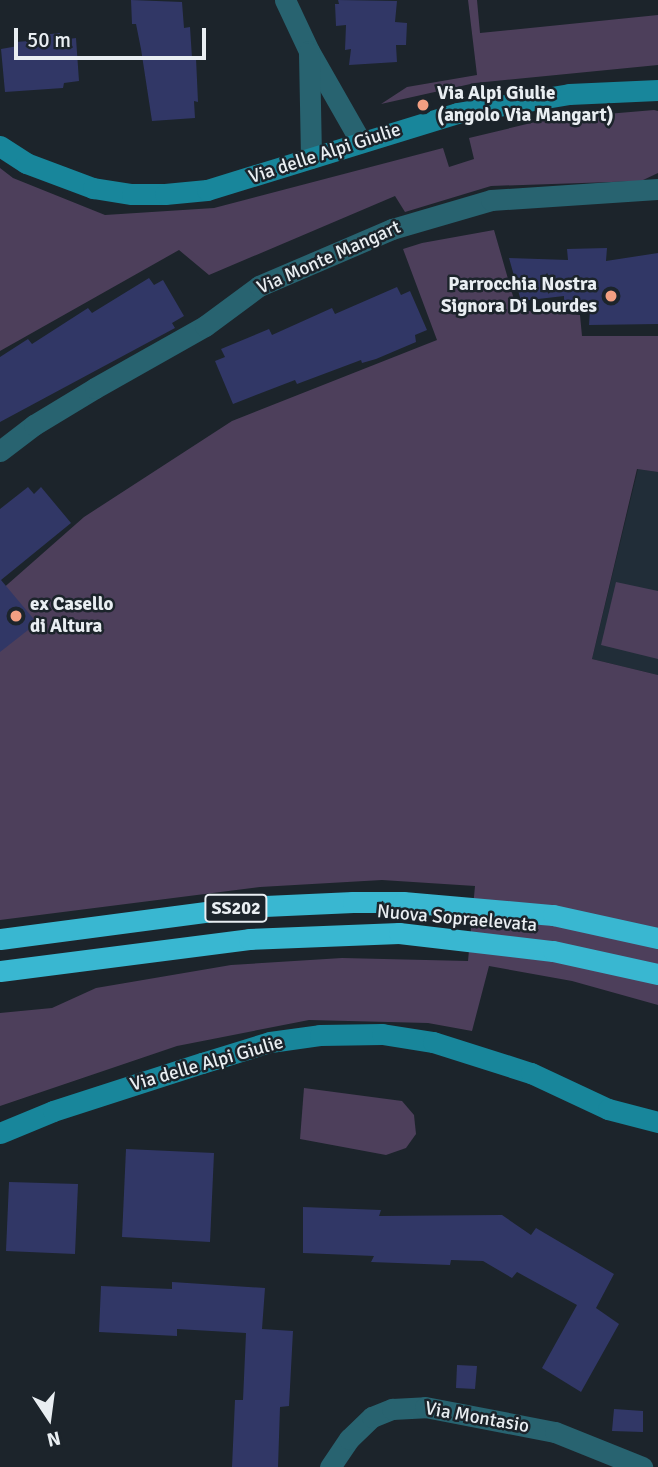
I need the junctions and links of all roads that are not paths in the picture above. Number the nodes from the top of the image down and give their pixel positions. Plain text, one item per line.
1 (285, 0) edge
2 (309, 51) junction
3 (658, 90) edge
4 (360, 142) junction
5 (0, 146) edge
6 (312, 158) junction
7 (658, 189) edge
8 (0, 451) edge
9 (658, 938) edge
10 (0, 939) edge
11 (0, 971) edge
12 (658, 974) edge
13 (658, 1122) edge
14 (0, 1133) edge
15 (330, 1467) edge
16 (642, 1467) edge

1 - 2 street
2 - 4 street
2 - 6 street
3 - 4 street, Via delle Alpi Giulie
4 - 6 street, Via delle Alpi Giulie
5 - 6 street, Via delle Alpi Giulie
7 - 8 street, Via Monte Mangart
9 - 10 highway, Nuova Sopraelevata / SS202
11 - 12 highway, Nuova Sopraelevata / SS202
13 - 14 street, Via delle Alpi Giulie
15 - 16 street, Via Montasio

